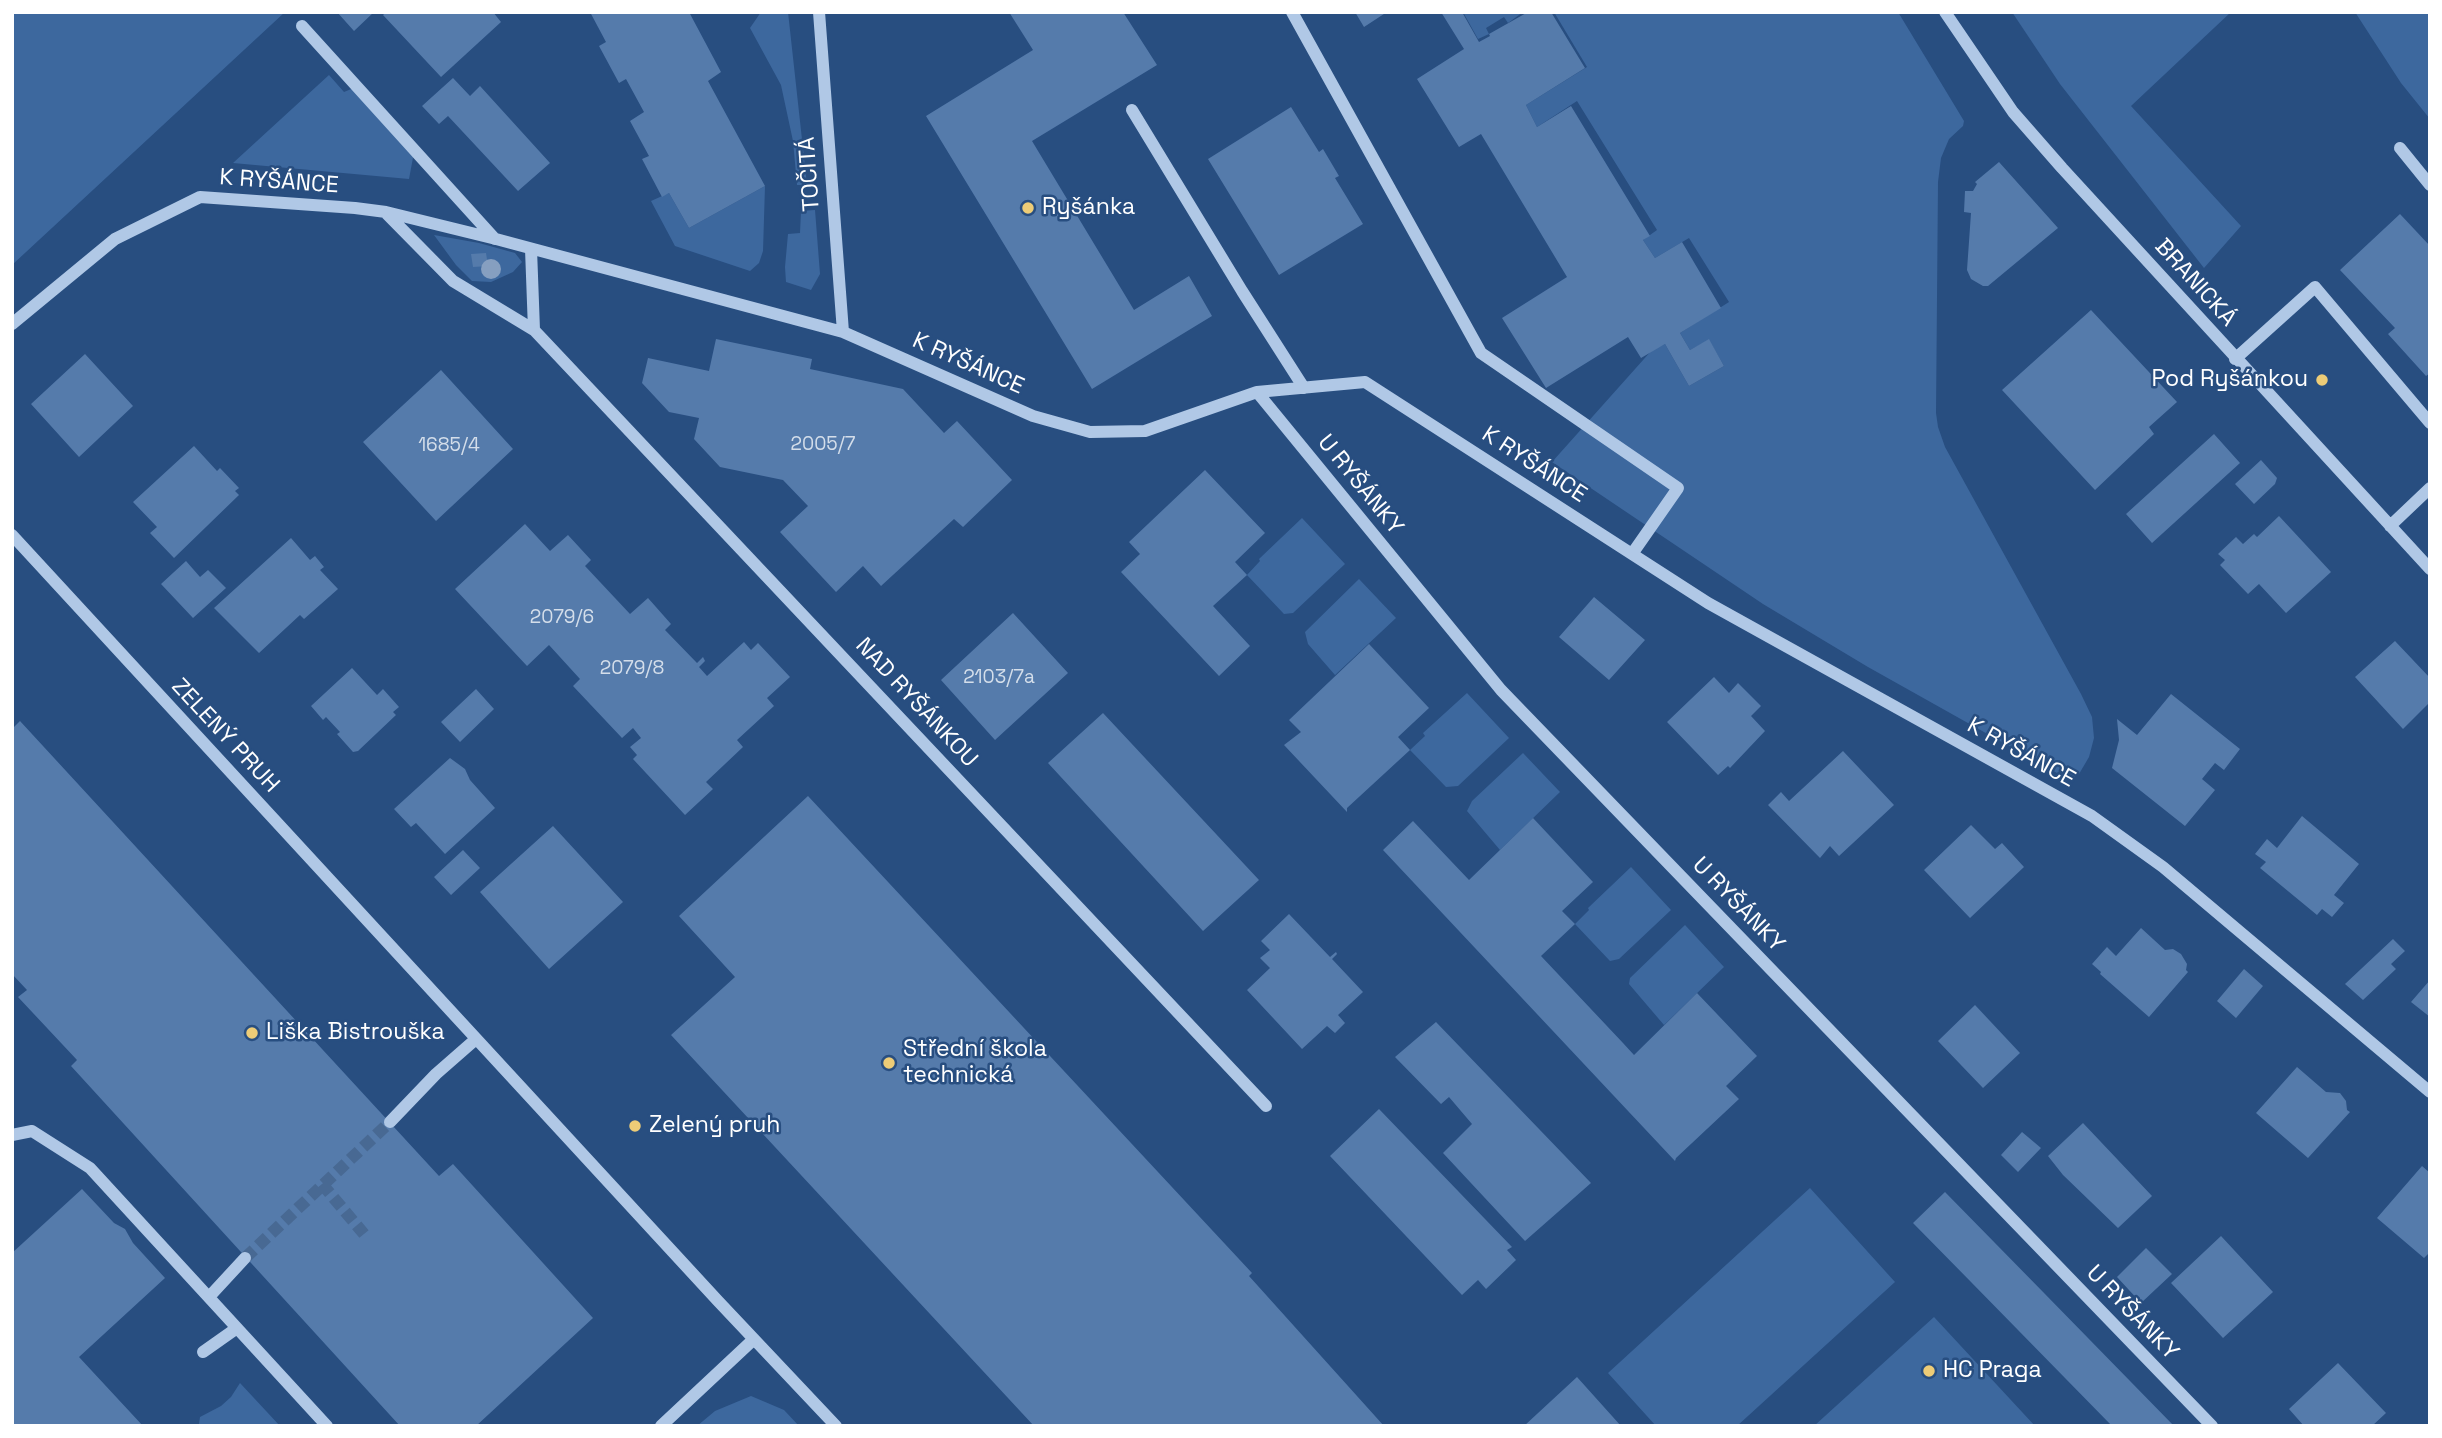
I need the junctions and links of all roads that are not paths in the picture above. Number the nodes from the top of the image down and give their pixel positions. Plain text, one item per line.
1 (819, 12) edge
2 (1292, 12) edge
3 (1945, 12) edge
4 (302, 26) dead end
5 (1132, 110) dead end
6 (2400, 148) dead end
7 (2430, 185) edge
8 (386, 212) junction
9 (495, 239) junction
10 (531, 249) junction
11 (12, 324) edge
12 (534, 330) junction
13 (843, 332) junction
14 (2235, 359) junction
15 (1304, 388) junction
16 (1257, 392) junction
17 (2430, 423) edge
18 (2430, 488) edge
19 (2390, 526) junction
20 (12, 535) edge
21 (1632, 554) junction
22 (2430, 569) edge
23 (476, 1039) junction
24 (2430, 1091) edge
25 (1266, 1105) dead end
26 (390, 1122) tunnel mouth
27 (12, 1123) edge
28 (32, 1131) junction
29 (12, 1135) edge
30 (245, 1258) tunnel mouth
31 (209, 1297) junction
32 (237, 1328) junction
33 (754, 1339) junction
34 (203, 1352) dead end
35 (327, 1426) edge
36 (661, 1426) edge
37 (836, 1426) edge
38 (2212, 1426) edge

1 - 13 street, TOČITÁ
2 - 21 street
3 - 14 street, BRANICKÁ
4 - 9 street
5 - 15 street
6 - 7 street
8 - 9 street, K RYŠÁNCE
8 - 11 street, K RYŠÁNCE
8 - 12 street, NAD RYŠÁNKOU
9 - 10 street, K RYŠÁNCE
10 - 12 street
10 - 13 street, K RYŠÁNCE
12 - 25 street, NAD RYŠÁNKOU
13 - 16 street, K RYŠÁNCE
14 - 17 street
14 - 19 street, BRANICKÁ
15 - 16 street, K RYŠÁNCE
15 - 21 street, K RYŠÁNCE
16 - 38 street, U RYŠÁNKY
18 - 19 street
19 - 22 street, BRANICKÁ
20 - 23 street, ZELENÝ PRUH
21 - 24 street, K RYŠÁNCE
23 - 26 street
23 - 33 street, ZELENÝ PRUH
27 - 28 street
28 - 29 street
28 - 31 street
30 - 31 street
31 - 32 street
32 - 34 street
32 - 35 street
33 - 36 street
33 - 37 street, ZELENÝ PRUH

